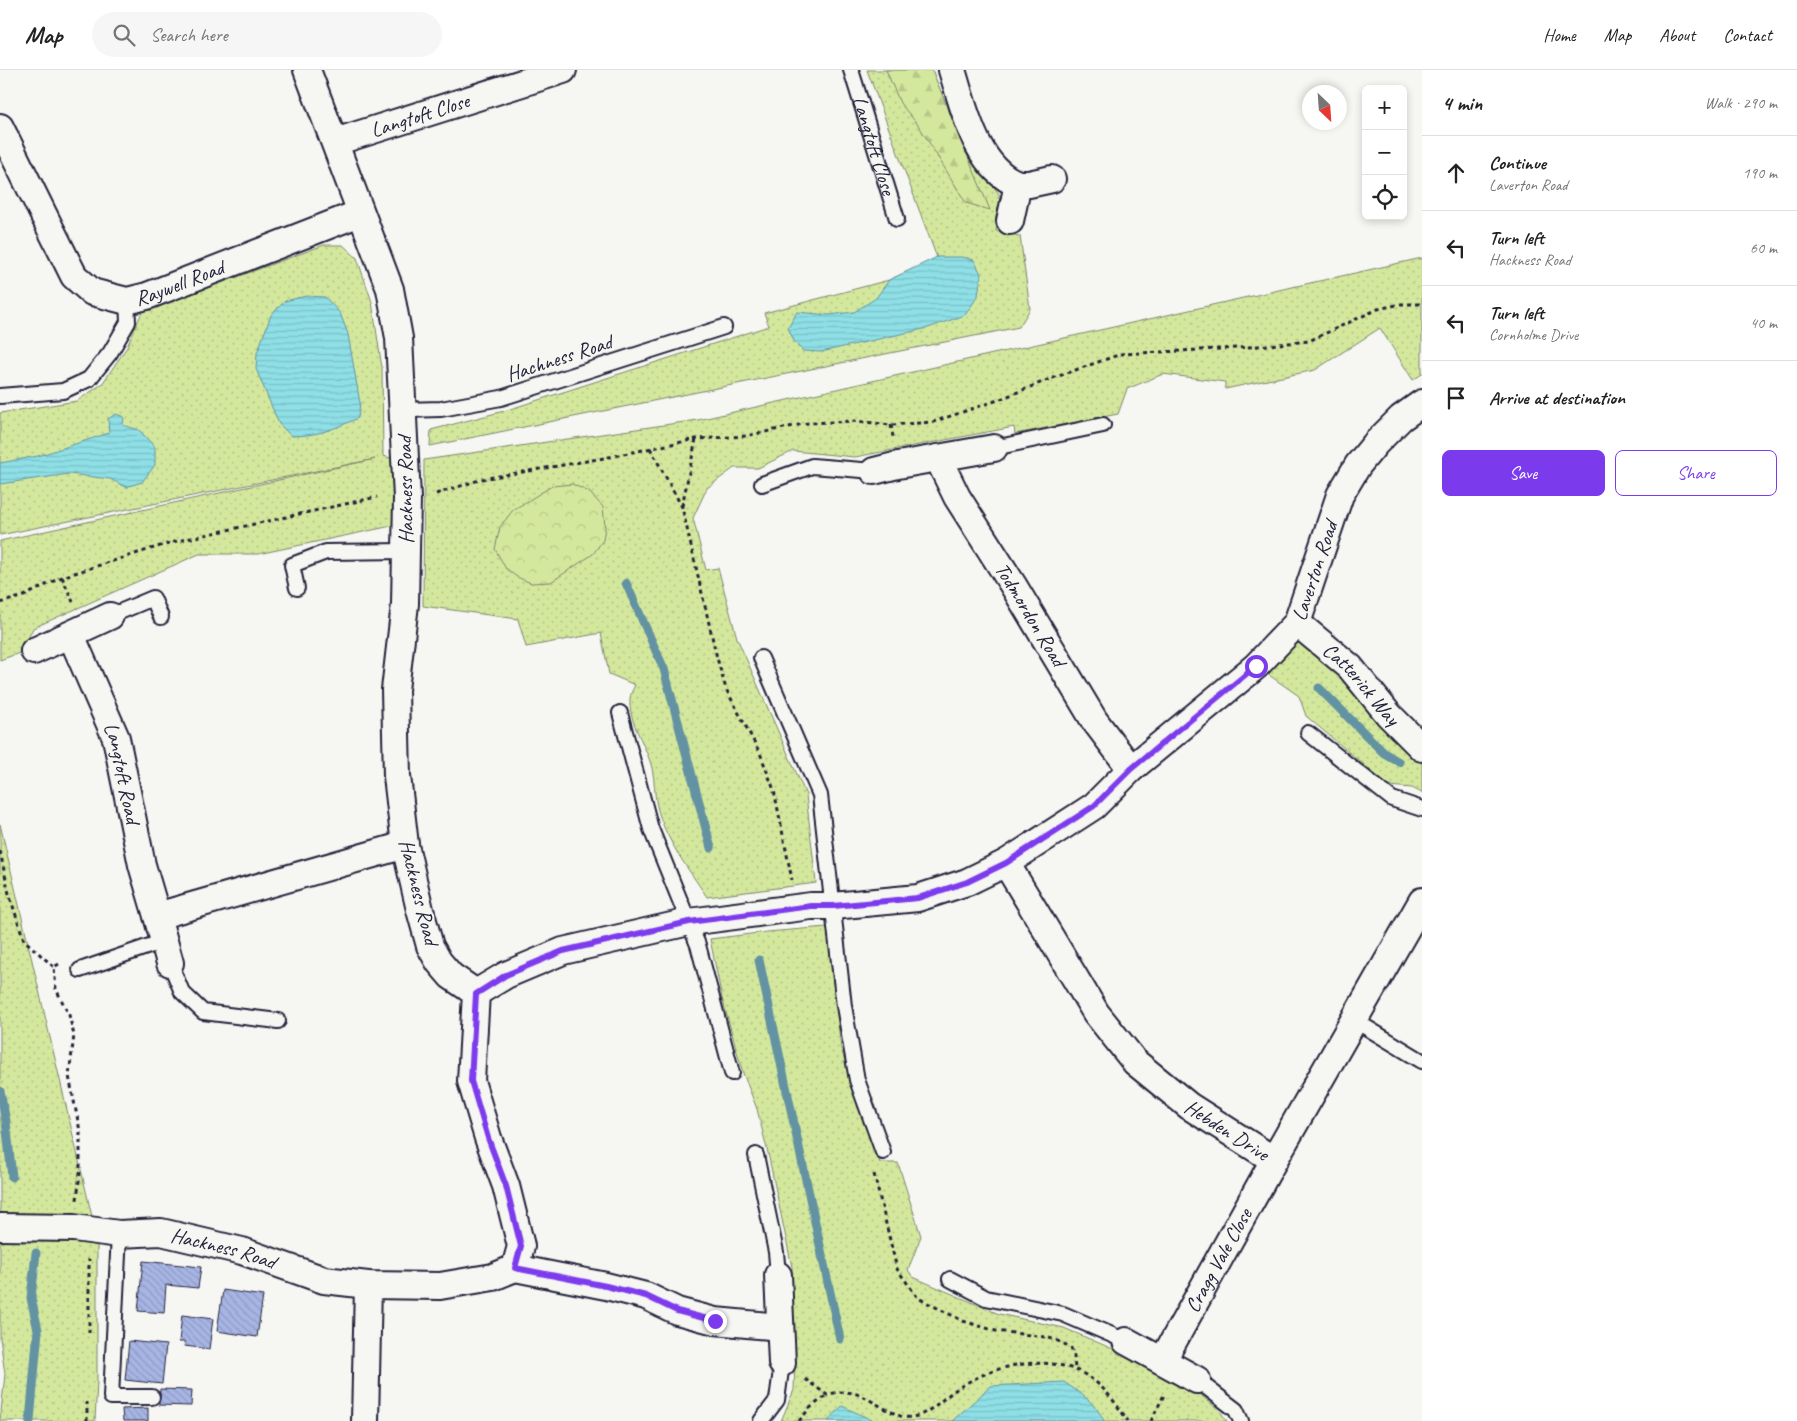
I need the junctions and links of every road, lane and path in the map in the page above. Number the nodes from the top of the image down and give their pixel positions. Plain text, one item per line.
1 (307, 70) edge
2 (563, 70) edge
3 (851, 70) edge
4 (952, 70) edge
5 (0, 126) edge
6 (335, 142) junction
7 (1052, 179) dead end
8 (1018, 184) junction
9 (360, 213) junction
10 (897, 219) dead end
11 (1010, 222) dead end
12 (126, 301) junction
13 (1422, 304) edge
14 (724, 327) dead end
15 (0, 396) edge
16 (1422, 403) edge
17 (403, 410) junction
18 (1103, 425) dead end
19 (696, 439) junction
20 (650, 448) junction
21 (994, 448) joint
22 (938, 458) junction
23 (874, 471) joint
24 (762, 484) dead end
25 (407, 498) junction
26 (682, 507) junction
27 (406, 551) junction
28 (297, 588) dead end
29 (0, 602) edge
30 (110, 616) joint
31 (161, 616) dead end
32 (1297, 623) junction
33 (71, 634) junction
34 (34, 651) dead end
35 (761, 658) dead end
36 (620, 712) dead end
37 (1308, 733) dead end
38 (1422, 748) edge
39 (1131, 769) junction
40 (1422, 809) edge
41 (405, 845) junction
42 (0, 851) edge
43 (1006, 863) junction
44 (1422, 901) edge
45 (833, 906) junction
46 (798, 908) junction
47 (157, 916) junction
48 (689, 922) junction
49 (167, 952) junction
50 (62, 962) dead end
51 (54, 967) junction
52 (80, 970) dead end
53 (476, 994) junction
54 (1354, 1020) junction
55 (278, 1021) dead end
56 (1422, 1061) edge
57 (732, 1073) dead end
58 (883, 1152) dead end
59 (756, 1155) dead end
60 (1274, 1160) junction
61 (873, 1171) dead end
62 (0, 1227) edge
63 (82, 1230) junction
64 (119, 1234) junction
65 (515, 1268) junction
66 (778, 1274) joint
67 (950, 1279) dead end
68 (368, 1285) junction
69 (780, 1327) junction
70 (89, 1339) dead end
71 (1126, 1341) joint
72 (1163, 1360) junction
73 (782, 1363) junction
74 (1075, 1370) junction
75 (1197, 1380) joint
76 (88, 1395) dead end
77 (827, 1395) junction
78 (152, 1397) dead end
79 (87, 1421) edge
80 (365, 1421) edge
81 (761, 1421) edge
82 (799, 1421) edge
83 (1128, 1421) edge
84 (1241, 1421) edge

1 - 6 street, Hackness Road
2 - 6 street, Langtoft Close
3 - 10 lane, Langtoft Close
4 - 8 street
5 - 12 street, Raywell Road
6 - 9 street, Hackness Road
7 - 8 street
8 - 11 street
9 - 12 street, Raywell Road
9 - 17 street, Hackness Road
12 - 15 lane
13 - 19 path
14 - 17 lane, Hachness Road
16 - 32 street, Laverton Road
17 - 25 street, Hackness Road
18 - 21 lane
19 - 20 path
19 - 26 path
20 - 25 path
20 - 26 path
21 - 22 street
22 - 23 street
22 - 39 street, Todmordon Road
23 - 24 lane
25 - 27 street, Hackness Road
25 - 29 path
26 - 46 path
27 - 28 lane
27 - 41 street, Hackness Road
30 - 31 lane
30 - 33 street
32 - 38 street, Catterick Way
32 - 39 street, Laverton Road
33 - 34 street
33 - 47 street, Langtoft Road
35 - 45 lane
36 - 48 lane
37 - 40 lane
39 - 43 street, Laverton Road
41 - 47 street
41 - 53 street, Hackness Road
42 - 51 path
43 - 45 street, Laverton Road
43 - 60 street, Hebden Drive
44 - 54 street, Hebden Drive
45 - 46 street, Laverton Road
45 - 58 lane
46 - 48 street, Laverton Road
47 - 49 street, Langtoft Road
48 - 53 street, Laverton Road
48 - 57 lane
49 - 52 lane
49 - 55 lane
50 - 51 path
51 - 63 path
53 - 65 street
54 - 56 lane
54 - 60 street, Hebden Drive
59 - 66 lane
60 - 72 street, Cragg Vale Close
61 - 74 path
62 - 63 street, Hackness Road
63 - 64 street, Hackness Road
63 - 70 path
64 - 68 street, Hackness Road
64 - 78 lane
65 - 68 street, Hackness Road
65 - 69 street
66 - 69 street
67 - 71 lane
68 - 80 street
69 - 73 street
71 - 72 street
72 - 75 street
73 - 77 path
73 - 81 lane
74 - 77 path
74 - 83 path
75 - 84 lane
76 - 79 path
77 - 82 path

